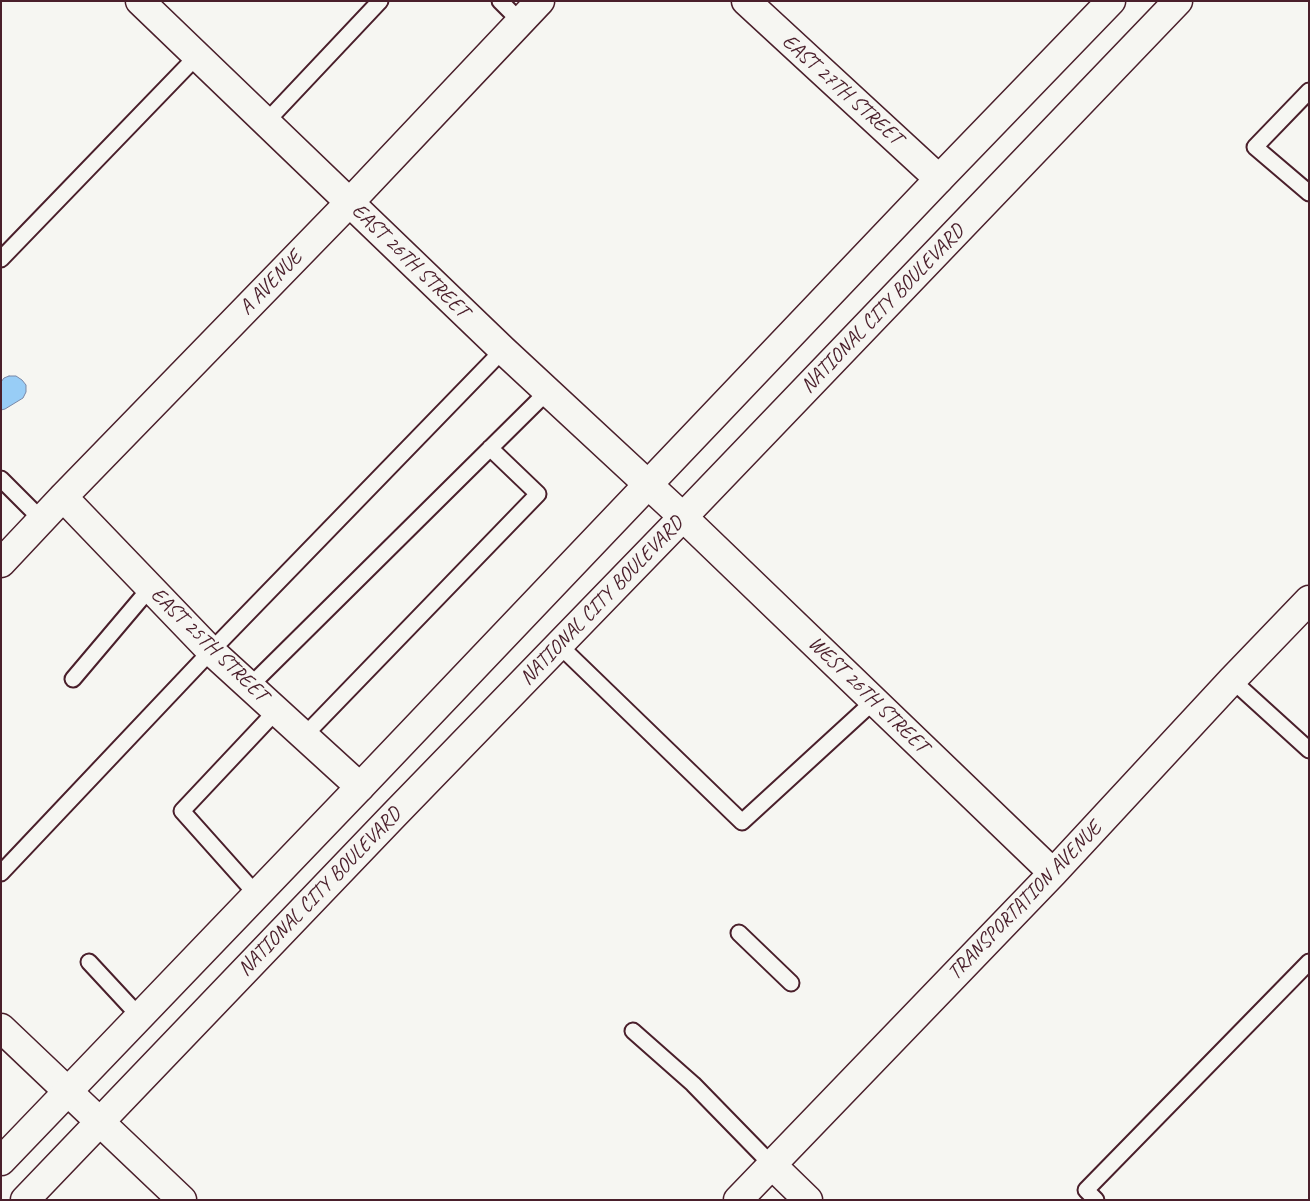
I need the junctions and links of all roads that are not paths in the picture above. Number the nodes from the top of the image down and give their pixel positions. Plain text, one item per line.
1 (140, 1) edge
2 (380, 1) edge
3 (500, 1) edge
4 (540, 1) edge
5 (746, 1) edge
6 (1111, 1) edge
7 (1178, 1) edge
8 (521, 22) junction
9 (197, 56) junction
10 (1309, 91) edge
11 (266, 122) junction
12 (939, 179) junction
13 (1309, 193) edge
14 (349, 203) junction
15 (1, 259) edge
16 (503, 350) junction
17 (548, 391) junction
18 (490, 448) junction
19 (1, 479) edge
20 (649, 486) junction
21 (62, 497) junction
22 (683, 517) junction
23 (42, 520) junction
24 (1, 564) edge
25 (150, 588) junction
26 (1309, 600) edge
27 (559, 644) junction
28 (211, 652) junction
29 (73, 679) dead end
30 (1232, 680) junction
31 (250, 686) junction
32 (874, 701) junction
33 (277, 710) junction
34 (304, 736) junction
35 (1309, 750) edge
36 (360, 787) junction
37 (1, 873) edge
38 (1052, 873) junction
39 (257, 895) junction
40 (739, 933) dead end
41 (89, 962) dead end
42 (1309, 962) edge
43 (791, 984) dead end
44 (140, 1017) junction
45 (1, 1028) edge
46 (634, 1031) dead end
47 (68, 1091) junction
48 (100, 1122) junction
49 (1, 1161) edge
50 (772, 1165) junction
51 (25, 1200) edge
52 (182, 1200) edge
53 (738, 1200) edge
54 (808, 1200) edge
55 (1096, 1200) edge

1 - 9 street, EAST 26TH STREET
2 - 11 lane
3 - 8 lane
4 - 8 street, A AVENUE
5 - 12 street, EAST 27TH STREET
6 - 12 street, NATIONAL CITY BOULEVARD
7 - 22 street, NATIONAL CITY BOULEVARD
8 - 14 street, A AVENUE
9 - 11 street, EAST 26TH STREET
9 - 15 lane
10 - 13 lane
11 - 14 street, EAST 26TH STREET
12 - 20 street, NATIONAL CITY BOULEVARD
14 - 16 street, EAST 26TH STREET
14 - 21 street, A AVENUE
16 - 17 street, EAST 26TH STREET
16 - 28 lane
17 - 18 lane
17 - 20 street, EAST 26TH STREET
18 - 31 lane
18 - 34 lane
19 - 23 lane
20 - 22 street, EAST 26TH STREET
20 - 36 street, NATIONAL CITY BOULEVARD
21 - 23 street, A AVENUE
21 - 25 street, EAST 25TH STREET
22 - 27 street, NATIONAL CITY BOULEVARD
22 - 32 street, WEST 26TH STREET
23 - 24 street, A AVENUE
25 - 28 street, EAST 25TH STREET
25 - 29 lane
26 - 30 street, TRANSPORTATION AVENUE
27 - 32 lane
27 - 48 street, NATIONAL CITY BOULEVARD
28 - 31 street, EAST 25TH STREET
28 - 37 lane
30 - 35 lane
30 - 38 street, TRANSPORTATION AVENUE
31 - 33 street, EAST 25TH STREET
32 - 38 street, WEST 26TH STREET
33 - 34 street, EAST 25TH STREET
33 - 39 lane
34 - 36 street, EAST 25TH STREET
36 - 39 street, NATIONAL CITY BOULEVARD
38 - 50 street, TRANSPORTATION AVENUE
39 - 44 street, NATIONAL CITY BOULEVARD
40 - 43 lane
41 - 44 lane
42 - 55 lane
44 - 47 street, NATIONAL CITY BOULEVARD
45 - 47 street
46 - 50 lane
47 - 48 street
47 - 49 street, NATIONAL CITY BOULEVARD
48 - 51 street, NATIONAL CITY BOULEVARD
48 - 52 street
50 - 53 street, TRANSPORTATION AVENUE
50 - 54 street

